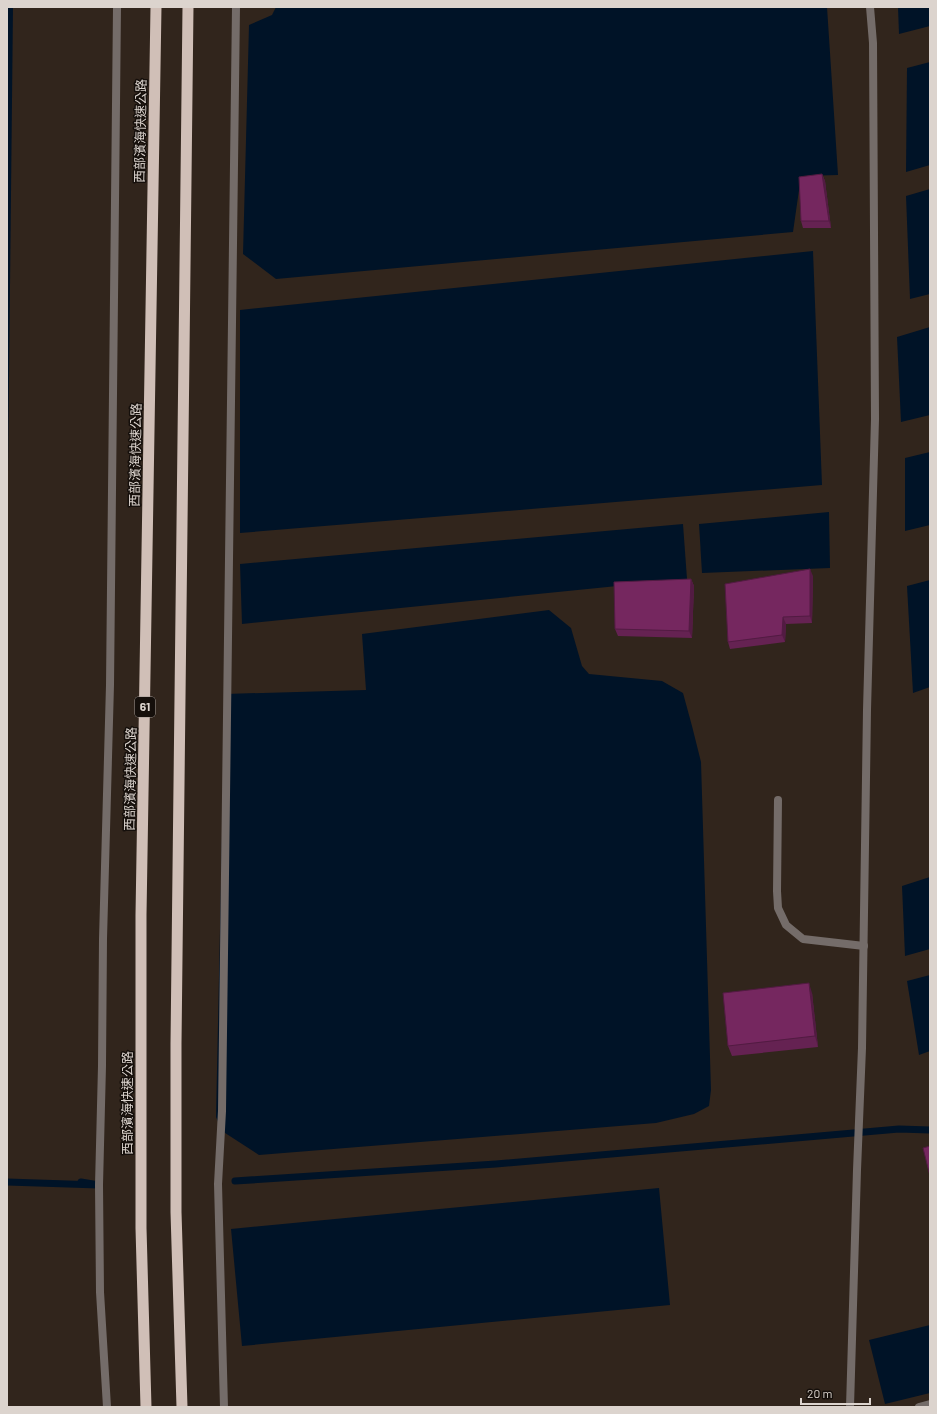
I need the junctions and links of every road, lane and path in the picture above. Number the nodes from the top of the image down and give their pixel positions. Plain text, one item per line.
1 (117, 7) edge
2 (156, 7) edge
3 (188, 7) edge
4 (236, 7) edge
5 (870, 7) edge
6 (778, 800) dead end
7 (864, 946) junction
8 (930, 1404) edge
9 (107, 1407) edge
10 (146, 1407) edge
11 (182, 1407) edge
12 (224, 1407) edge
13 (850, 1407) edge
14 (919, 1407) edge

1 - 9 street
2 - 10 highway, 西部濱海快速公路 / 61
3 - 11 highway
4 - 12 street
5 - 7 street
6 - 7 street
7 - 13 street
8 - 14 street

